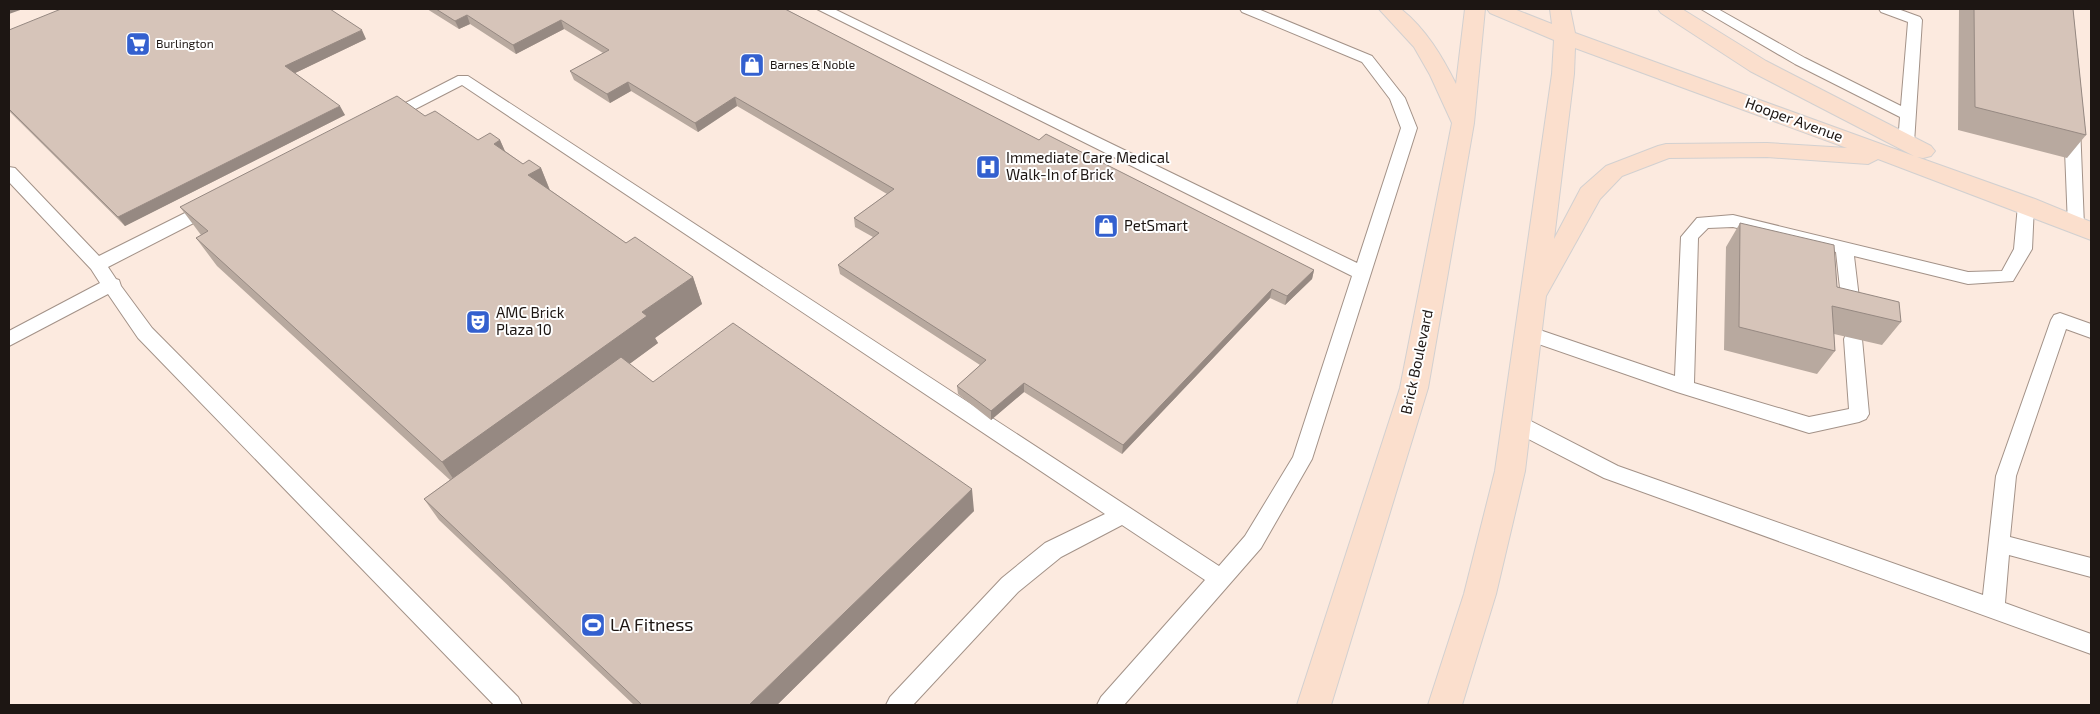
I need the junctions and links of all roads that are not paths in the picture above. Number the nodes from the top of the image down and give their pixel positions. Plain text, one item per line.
1 (824, 9) edge
2 (1246, 9) edge
3 (1389, 9) edge
4 (1475, 9) edge
5 (1497, 9) edge
6 (1560, 9) edge
7 (1668, 9) edge
8 (1708, 9) edge
9 (1886, 9) edge
10 (1917, 15) edge
11 (1566, 37) junction
12 (2072, 108) edge
13 (1908, 115) junction
14 (375, 123) edge
15 (1463, 123) junction
16 (1904, 151) junction
17 (9, 172) edge
18 (227, 199) edge
19 (2026, 205) junction
20 (2084, 229) edge
21 (1844, 249) junction
22 (98, 265) junction
23 (1362, 273) junction
24 (113, 284) junction
25 (1531, 304) junction
26 (1852, 318) edge
27 (2091, 331) edge
28 (1528, 333) junction
29 (9, 339) edge
30 (1854, 339) dead end
31 (1684, 387) junction
32 (1516, 424) junction
33 (1124, 514) junction
34 (1999, 543) junction
35 (2091, 568) edge
36 (1221, 579) junction
37 (1994, 609) junction
38 (2091, 644) edge
39 (510, 705) edge
40 (898, 705) edge
41 (1109, 705) edge
42 (1314, 705) edge
43 (1445, 705) edge

1 - 23 lane
2 - 23 lane
3 - 15 main road
4 - 15 main road, Brick Boulevard
5 - 11 main road, Hooper Avenue
6 - 11 main road
7 - 16 main road
8 - 13 lane
9 - 10 lane
10 - 13 lane
11 - 16 main road, Hooper Avenue
11 - 25 main road
12 - 20 lane
13 - 16 lane
14 - 33 lane
15 - 42 main road, Brick Boulevard
16 - 19 main road, Hooper Avenue
16 - 25 main road
17 - 22 lane
18 - 22 lane
19 - 20 main road, Hooper Avenue
19 - 21 lane
21 - 26 lane
21 - 31 lane
22 - 24 lane
23 - 36 lane
24 - 29 lane
24 - 39 lane
25 - 28 main road
27 - 34 lane
28 - 31 lane
28 - 32 main road
30 - 31 lane
32 - 37 lane
32 - 43 main road
33 - 36 lane
33 - 40 lane
34 - 35 lane
34 - 37 lane
36 - 41 lane
37 - 38 lane

